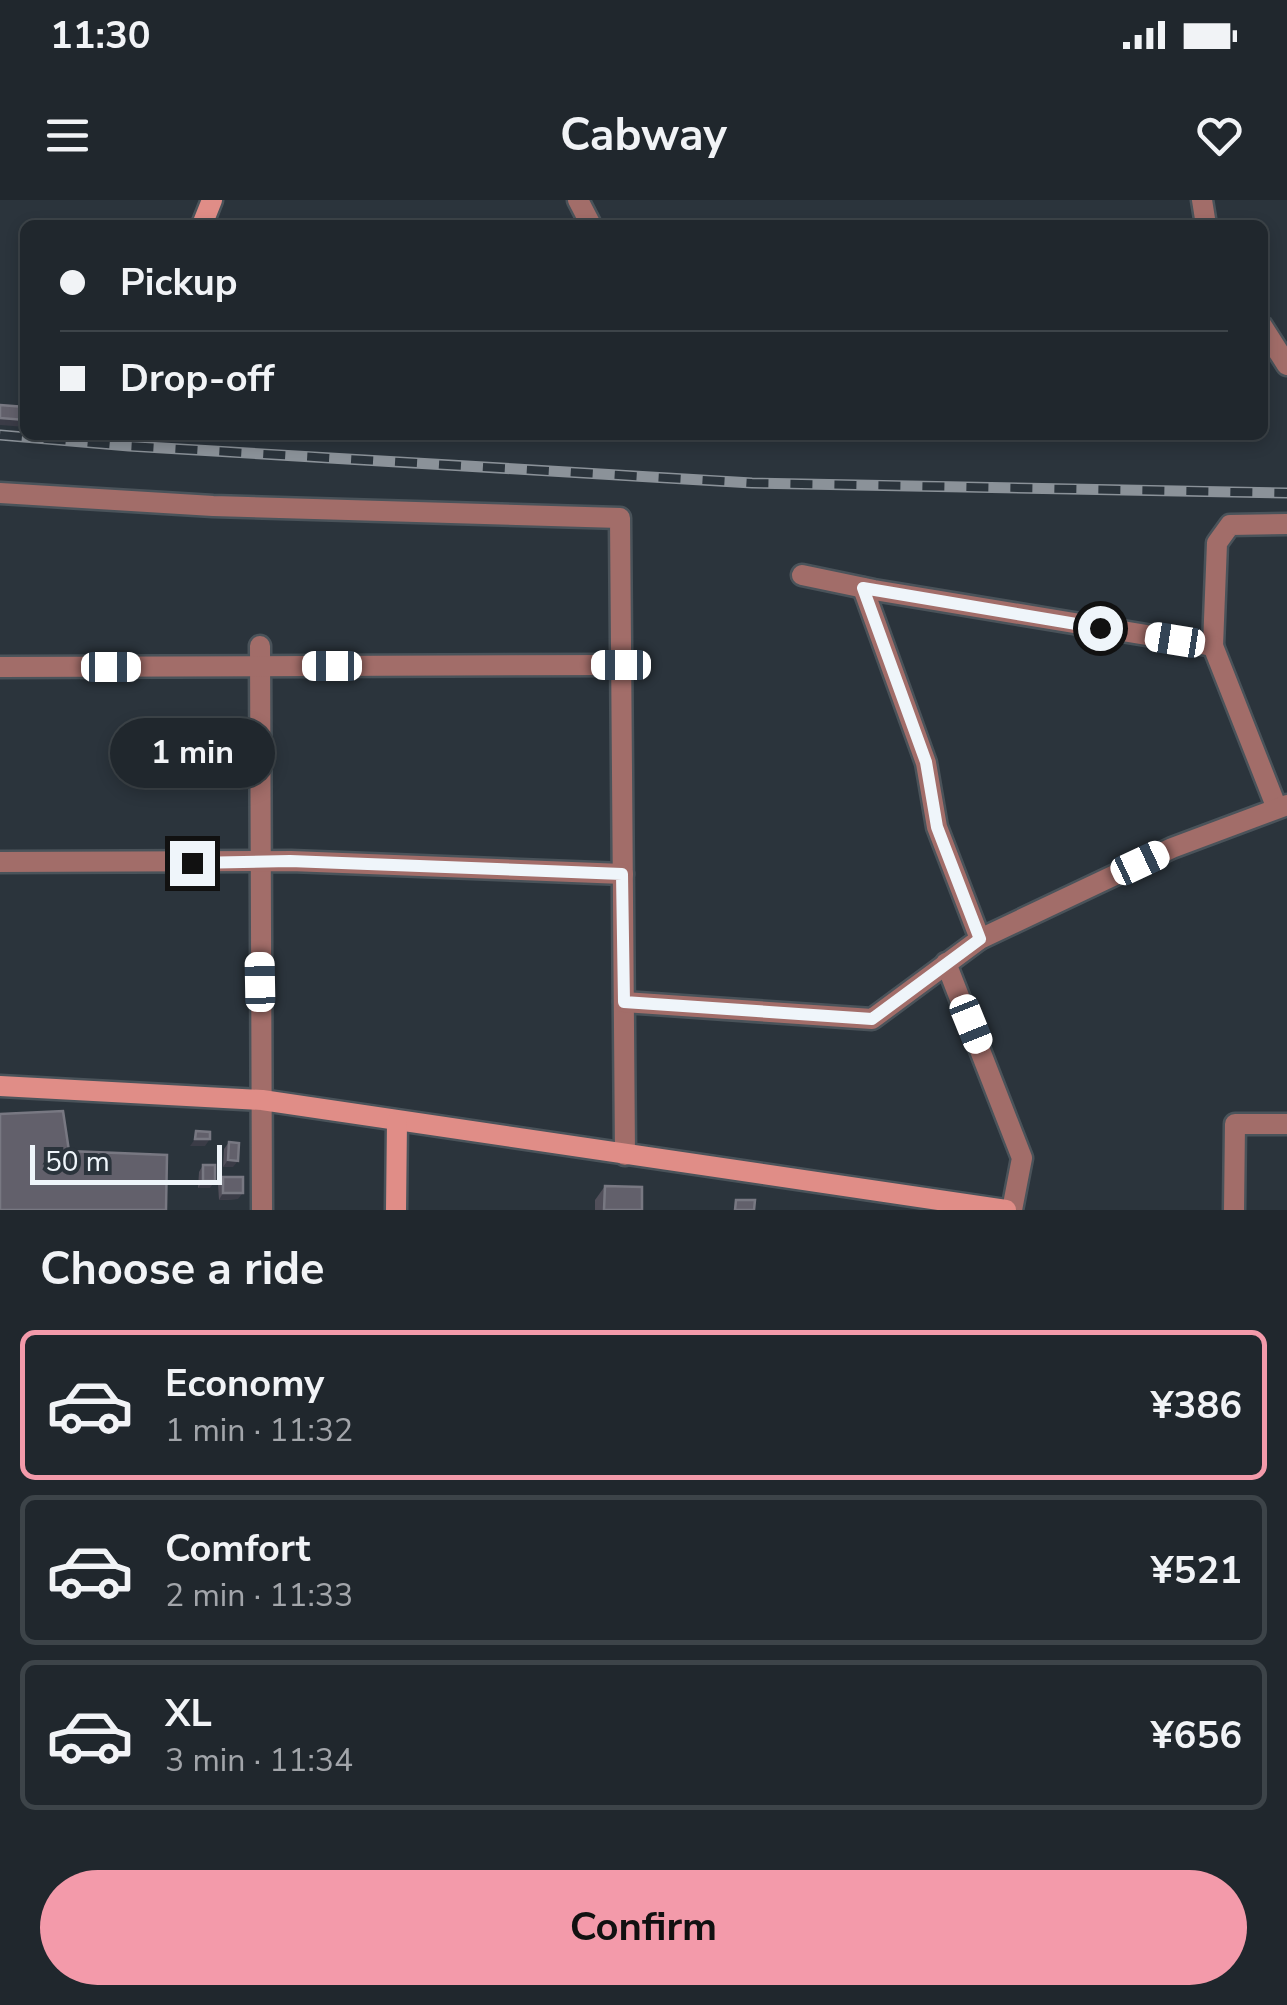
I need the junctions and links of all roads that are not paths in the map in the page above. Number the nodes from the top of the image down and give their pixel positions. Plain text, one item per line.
1 (1268, 335) edge
2 (1287, 365) edge
3 (0, 493) edge
4 (1287, 524) edge
5 (802, 575) dead end
6 (863, 588) junction
7 (1213, 646) junction
8 (260, 656) junction
9 (621, 665) junction
10 (0, 668) edge
11 (1282, 806) edge
12 (0, 862) edge
13 (259, 863) junction
14 (622, 874) junction
15 (980, 939) junction
16 (946, 963) junction
17 (624, 1002) junction
18 (0, 1086) edge
19 (262, 1100) junction
20 (396, 1122) junction
21 (1287, 1124) edge
22 (625, 1154) junction
23 (262, 1210) edge
24 (396, 1210) edge
25 (1009, 1210) edge
26 (1234, 1210) edge

1 - 2 street
3 - 9 street
4 - 7 street
5 - 6 street
6 - 7 street
6 - 15 street
7 - 11 street
8 - 9 street
8 - 10 street
8 - 13 street
9 - 14 street
11 - 15 street
12 - 13 street
13 - 14 street
13 - 19 street
14 - 17 street
15 - 16 street
16 - 17 street
16 - 25 street
17 - 22 street
18 - 19 street
19 - 20 street
19 - 23 street
20 - 22 street
20 - 24 street
21 - 26 street
22 - 25 street

